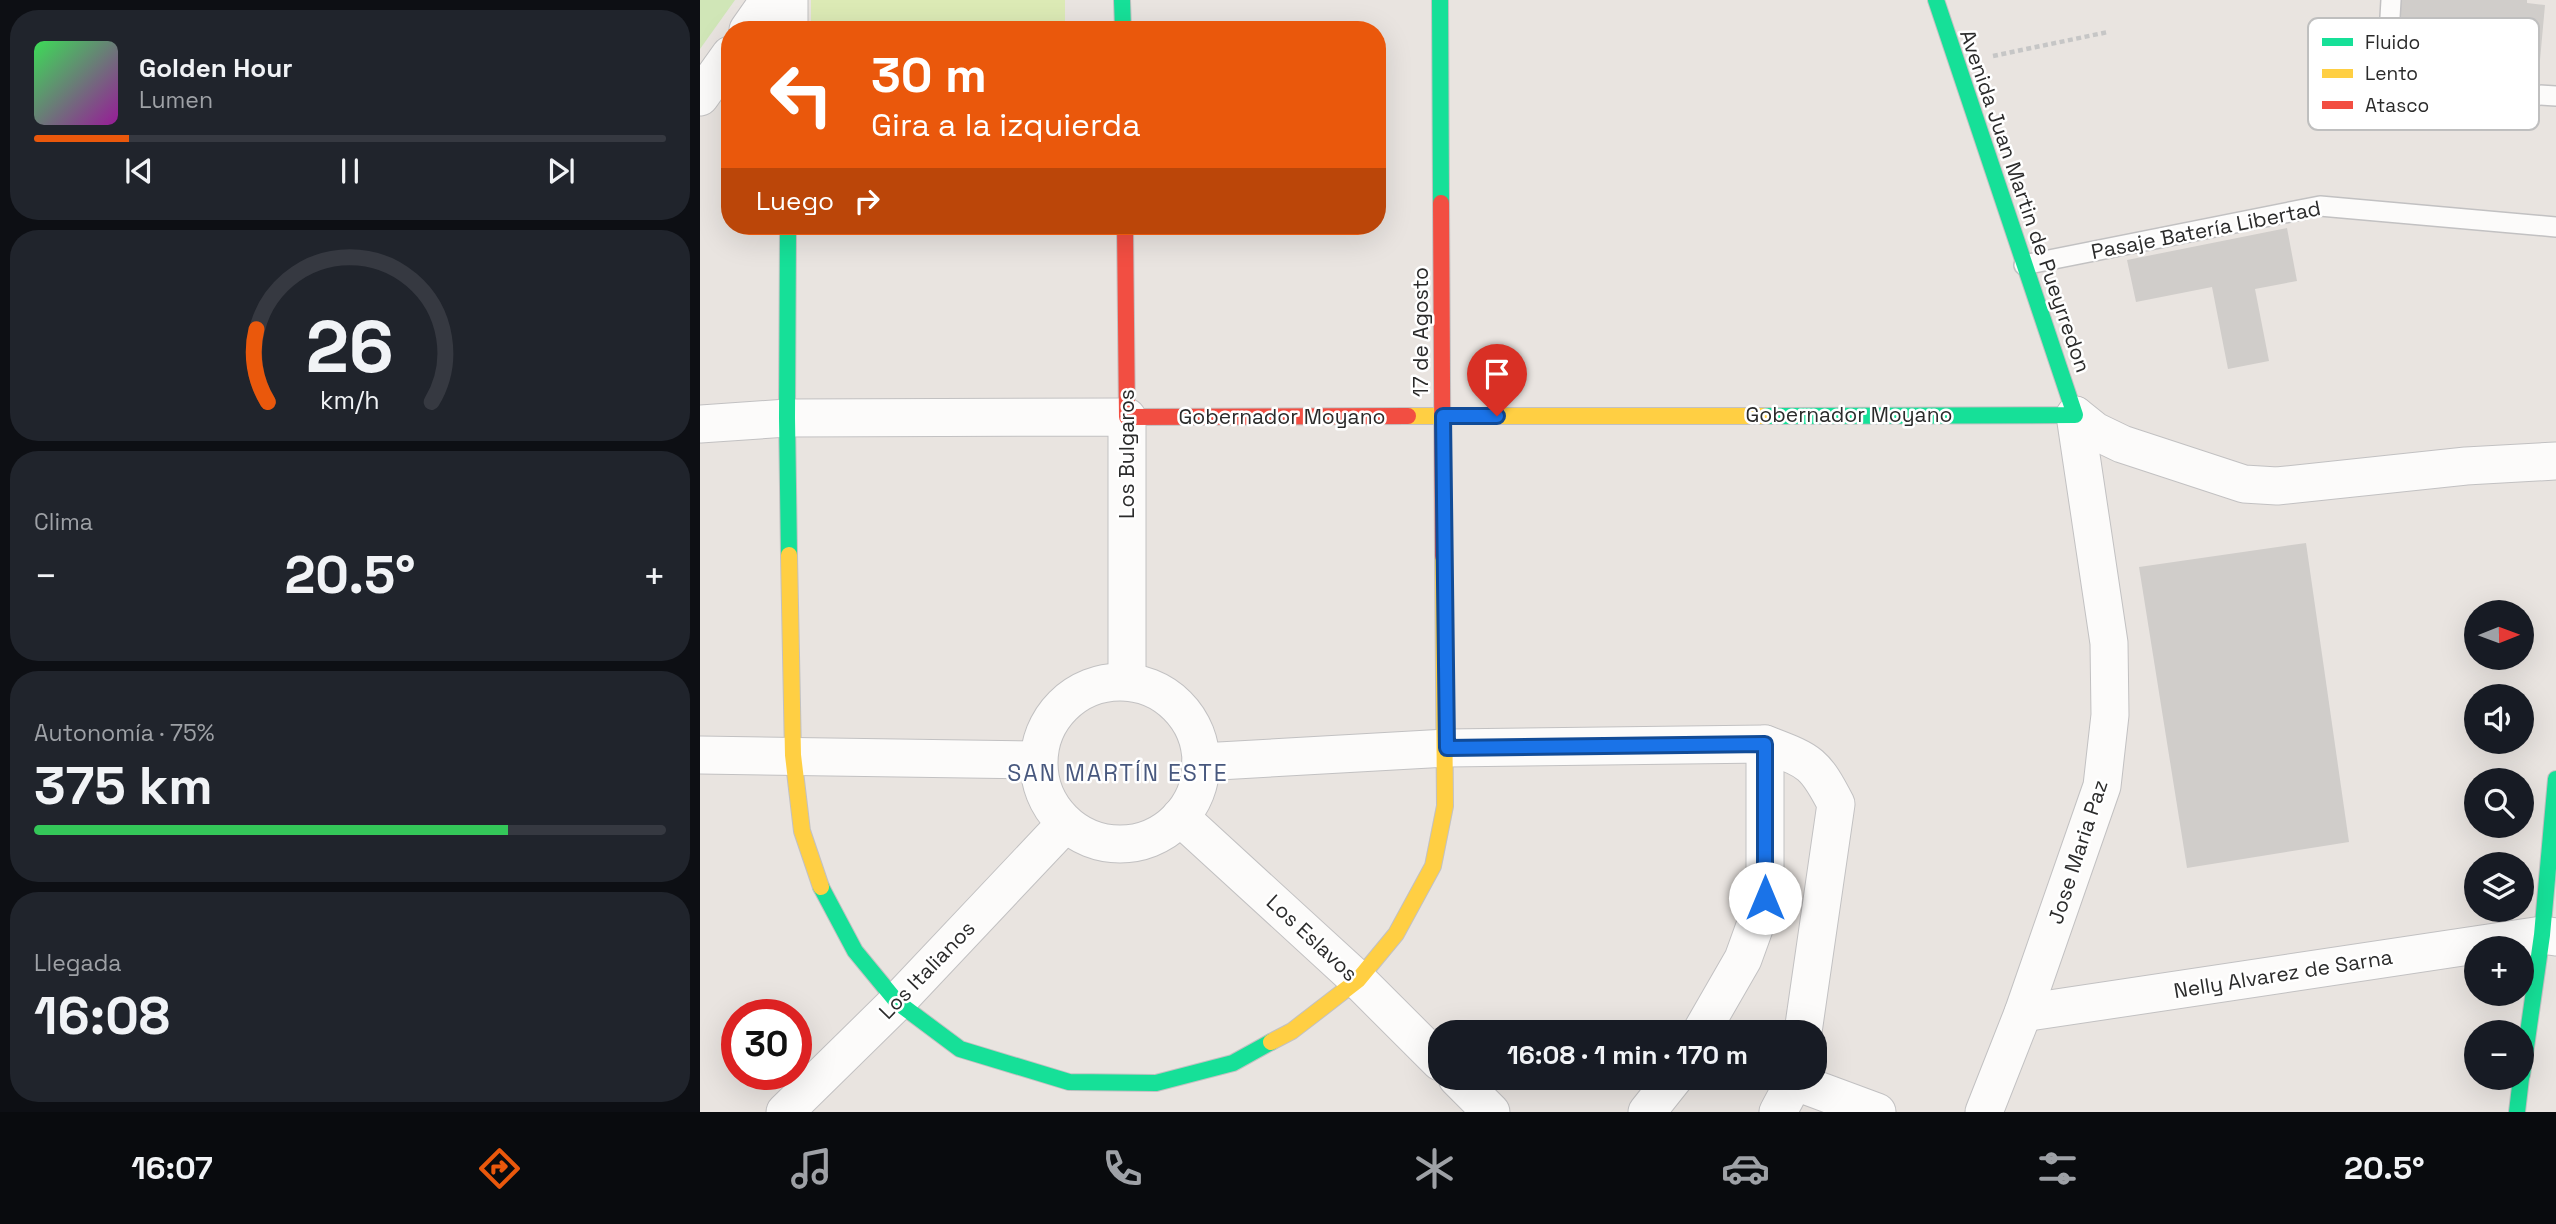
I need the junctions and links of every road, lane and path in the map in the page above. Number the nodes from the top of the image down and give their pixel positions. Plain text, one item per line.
1 (769, 0) edge
2 (789, 0) edge
3 (1122, 0) edge
4 (1440, 0) edge
5 (2391, 0) edge
6 (1941, 6) edge
7 (2390, 18) edge
8 (754, 21) edge
9 (789, 21) edge
10 (1123, 21) edge
11 (2108, 32) dead end
12 (1957, 63) junction
13 (721, 68) edge
14 (700, 97) edge
15 (2556, 227) edge
16 (788, 235) edge
17 (1125, 235) edge
18 (2024, 265) junction
19 (2075, 415) junction
20 (1443, 416) junction
21 (1127, 417) junction
22 (787, 418) junction
23 (700, 424) edge
24 (2137, 450) junction
25 (2556, 461) edge
26 (2084, 477) junction
27 (1127, 682) junction
28 (1765, 744) junction
29 (1447, 748) junction
30 (700, 755) edge
31 (793, 755) junction
32 (1038, 760) junction
33 (1201, 762) junction
34 (2556, 779) edge
35 (1180, 817) junction
36 (1065, 824) junction
37 (2549, 936) edge
38 (1358, 980) junction
39 (897, 1002) junction
40 (2024, 1013) junction
41 (1707, 1020) edge
42 (1805, 1020) edge
43 (2533, 1020) edge
44 (1428, 1050) edge
45 (1469, 1090) edge
46 (1664, 1090) edge
47 (2520, 1090) edge
48 (1790, 1091) edge
49 (785, 1112) edge
50 (1491, 1112) edge
51 (1647, 1112) edge
52 (1877, 1112) edge
53 (1984, 1112) edge
54 (2516, 1112) edge

1 - 8 street
2 - 9 street
3 - 10 street
4 - 20 street, 17 de Agosto
5 - 7 lane
6 - 12 street, Avenida Juan Martin de Pueyrredon
11 - 12 path
12 - 18 street, Avenida Juan Martin de Pueyrredon
13 - 14 street
15 - 18 lane, Pasaje Batería Libertad
16 - 22 street, 17 de Agosto
17 - 21 street, Los Bulgaros
18 - 19 street, Avenida Juan Martin de Pueyrredon
19 - 20 street, Gobernador Moyano
19 - 24 street
19 - 26 street, Jose Maria Paz
20 - 21 street, Gobernador Moyano
20 - 29 street, 17 de Agosto
21 - 22 street, Gobernador Moyano
21 - 27 street, Los Bulgaros
22 - 23 street, Gobernador Moyano
22 - 31 street, 17 de Agosto
24 - 25 street
24 - 26 street
26 - 40 street, Jose Maria Paz
27 - 32 street
27 - 33 street
28 - 29 street
28 - 41 street
28 - 42 street
29 - 33 street
29 - 38 street, 17 de Agosto
30 - 31 street
31 - 32 street
31 - 39 street, 17 de Agosto
32 - 36 street
33 - 35 street
34 - 37 street
35 - 36 street
35 - 38 street, Los Eslavos
36 - 39 street, Los Italianos
37 - 40 street, Nelly Alvarez de Sarna
37 - 43 street
38 - 39 street, 17 de Agosto
38 - 44 street, Los Eslavos
39 - 49 street, Los Italianos
40 - 53 street, Jose Maria Paz
45 - 50 street
46 - 51 street
47 - 54 street
48 - 52 street

